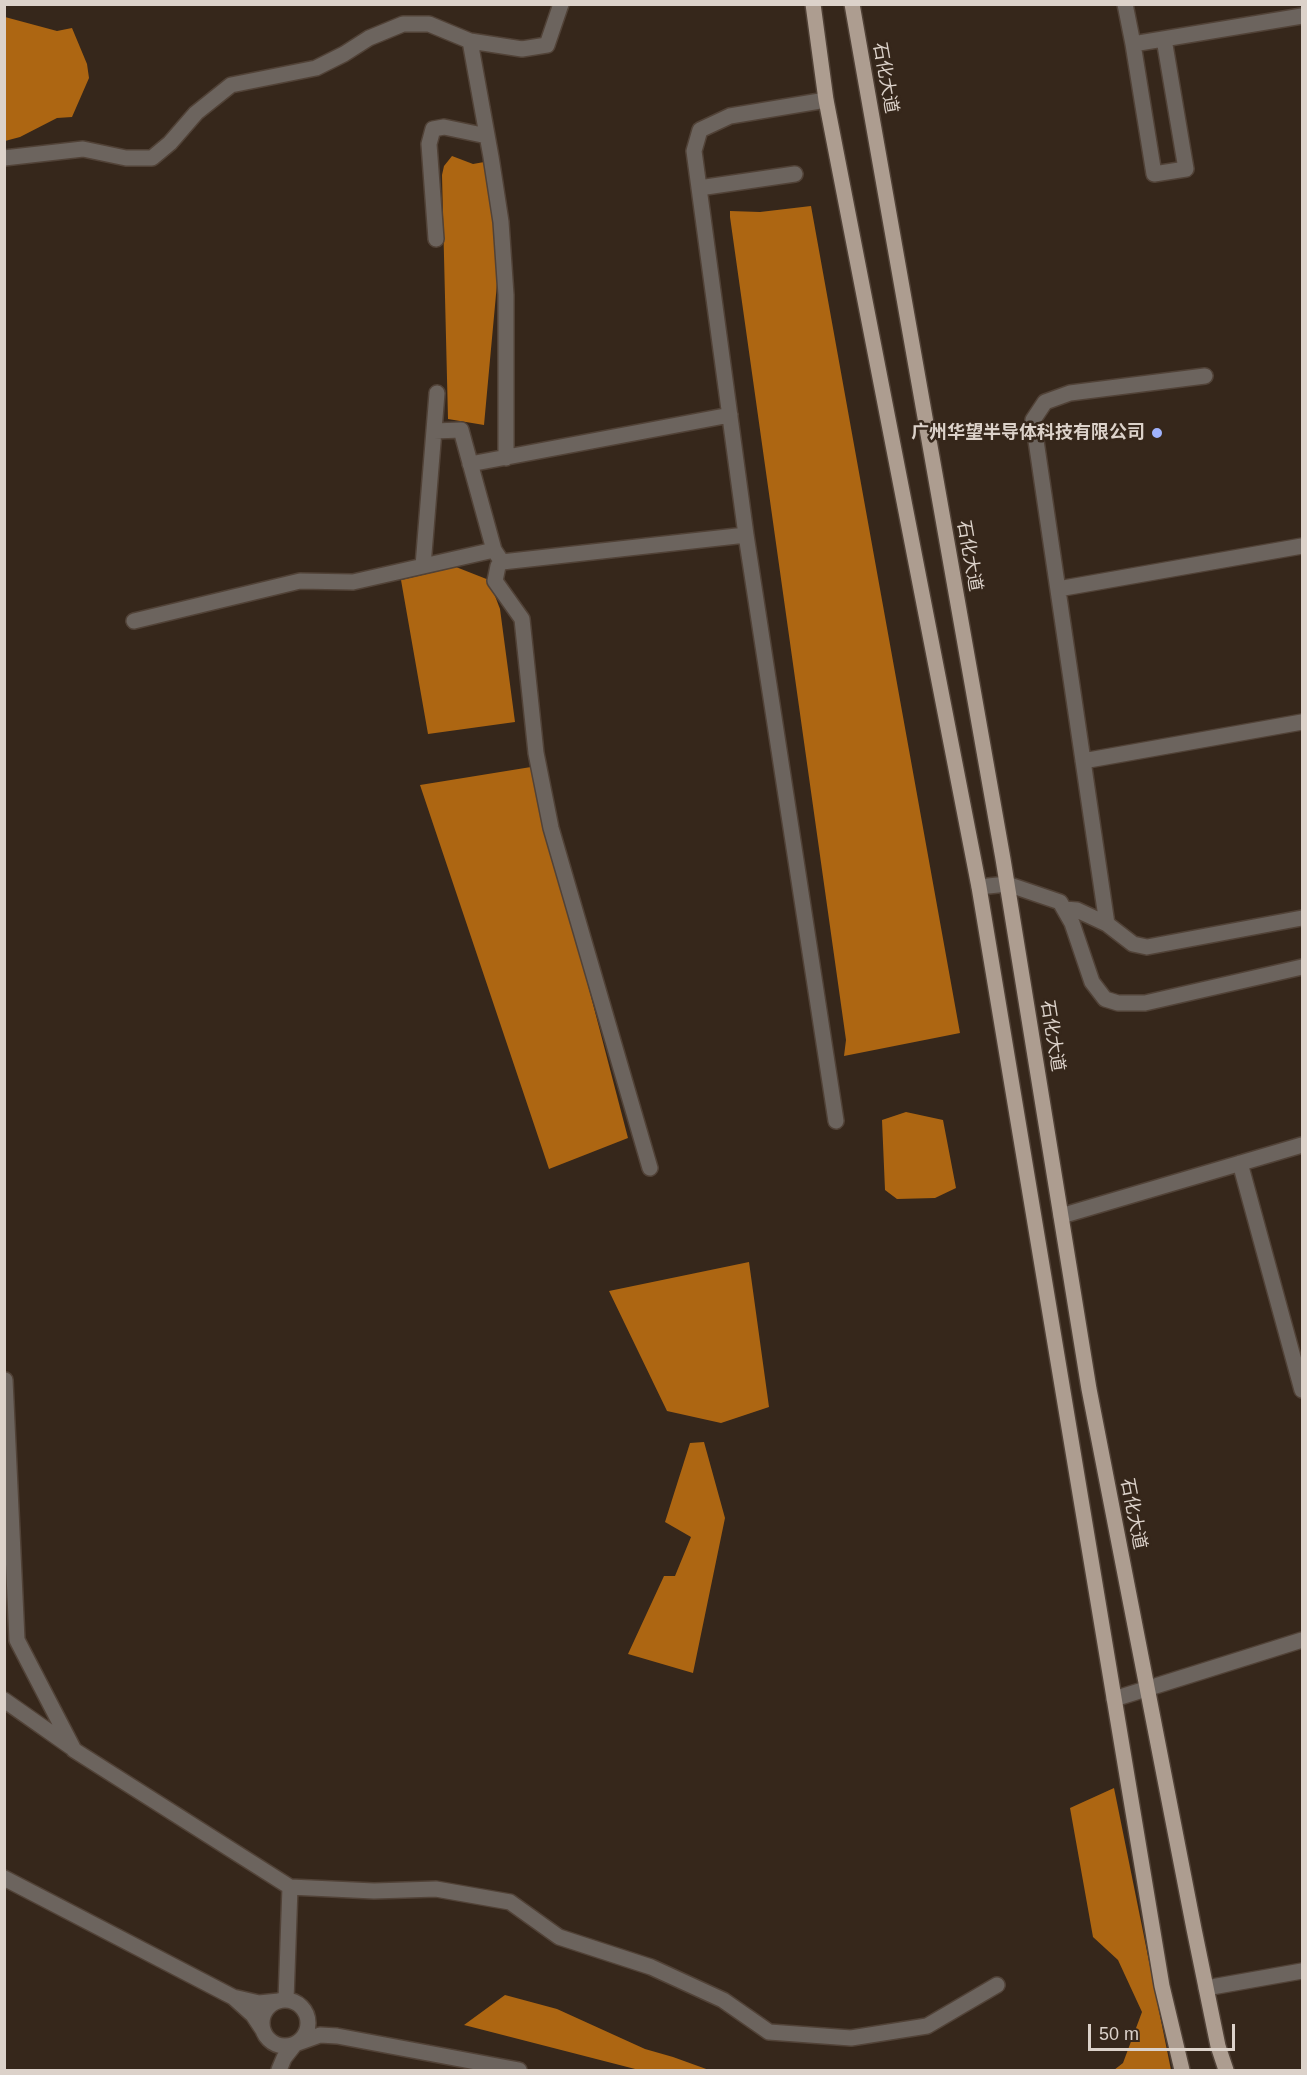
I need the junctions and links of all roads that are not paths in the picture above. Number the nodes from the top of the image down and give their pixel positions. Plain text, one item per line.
1 (561, 4) edge
2 (813, 4) edge
3 (852, 4) edge
4 (1125, 4) edge
5 (1302, 16) edge
6 (1164, 39) junction
7 (470, 41) junction
8 (1133, 44) junction
9 (826, 100) junction
10 (488, 136) junction
11 (4, 158) edge
12 (795, 174) dead end
13 (699, 188) junction
14 (436, 239) dead end
15 (1205, 376) dead end
16 (437, 393) dead end
17 (730, 415) junction
18 (434, 431) junction
19 (506, 458) junction
20 (470, 464) junction
21 (746, 535) junction
22 (1302, 546) edge
23 (498, 556) junction
24 (423, 566) junction
25 (1058, 589) junction
26 (134, 621) dead end
27 (1302, 722) edge
28 (1083, 761) junction
29 (1007, 884) junction
30 (979, 887) junction
31 (1064, 909) junction
32 (1302, 918) edge
33 (1107, 924) junction
34 (1302, 967) edge
35 (836, 1121) dead end
36 (1302, 1145) edge
37 (1240, 1163) junction
38 (650, 1168) dead end
39 (1061, 1216) junction
40 (5, 1380) edge
41 (1302, 1390) edge
42 (7, 1471) edge
43 (1302, 1640) edge
44 (1148, 1689) junction
45 (1114, 1699) junction
46 (4, 1700) edge
47 (74, 1750) junction
48 (4, 1878) edge
49 (290, 1887) junction
50 (1302, 1971) edge
51 (997, 1985) dead end
52 (1206, 1988) junction
53 (233, 1997) junction
54 (283, 2000) junction
55 (305, 2010) junction
56 (265, 2033) junction
57 (337, 2036) junction
58 (295, 2044) junction
59 (279, 2070) edge
60 (519, 2070) edge
61 (1182, 2070) edge
62 (1226, 2070) edge

1 - 7 street
2 - 9 main road
3 - 29 main road, 石化大道
4 - 8 street
5 - 6 street
6 - 8 street
6 - 8 street
7 - 10 street
7 - 11 street
9 - 13 street
9 - 30 main road
10 - 14 street
10 - 19 street
12 - 13 street
13 - 17 street
15 - 25 street
16 - 18 street
17 - 19 street
17 - 21 street
18 - 20 street
18 - 24 street
19 - 20 street
20 - 23 street
21 - 23 street
21 - 35 street
22 - 25 street
23 - 24 street
23 - 38 street
24 - 26 street
25 - 28 street
27 - 28 street
28 - 33 street
29 - 30 street
29 - 31 street
29 - 39 main road, 石化大道
30 - 45 main road
31 - 33 street
31 - 34 street
32 - 33 street
36 - 37 street
37 - 39 street
37 - 41 street
39 - 44 main road, 石化大道
40 - 42 street
42 - 47 street
43 - 44 street
44 - 45 street
44 - 52 main road, 石化大道
45 - 61 main road
46 - 47 street
47 - 49 street
48 - 53 street
49 - 51 street
49 - 54 street
50 - 52 street
52 - 62 main road, 石化大道
53 - 54 street
53 - 56 street
54 - 55 street
54 - 56 street
55 - 57 street
55 - 58 street
56 - 58 street
56 - 59 street
57 - 58 street
57 - 60 street
58 - 59 street

